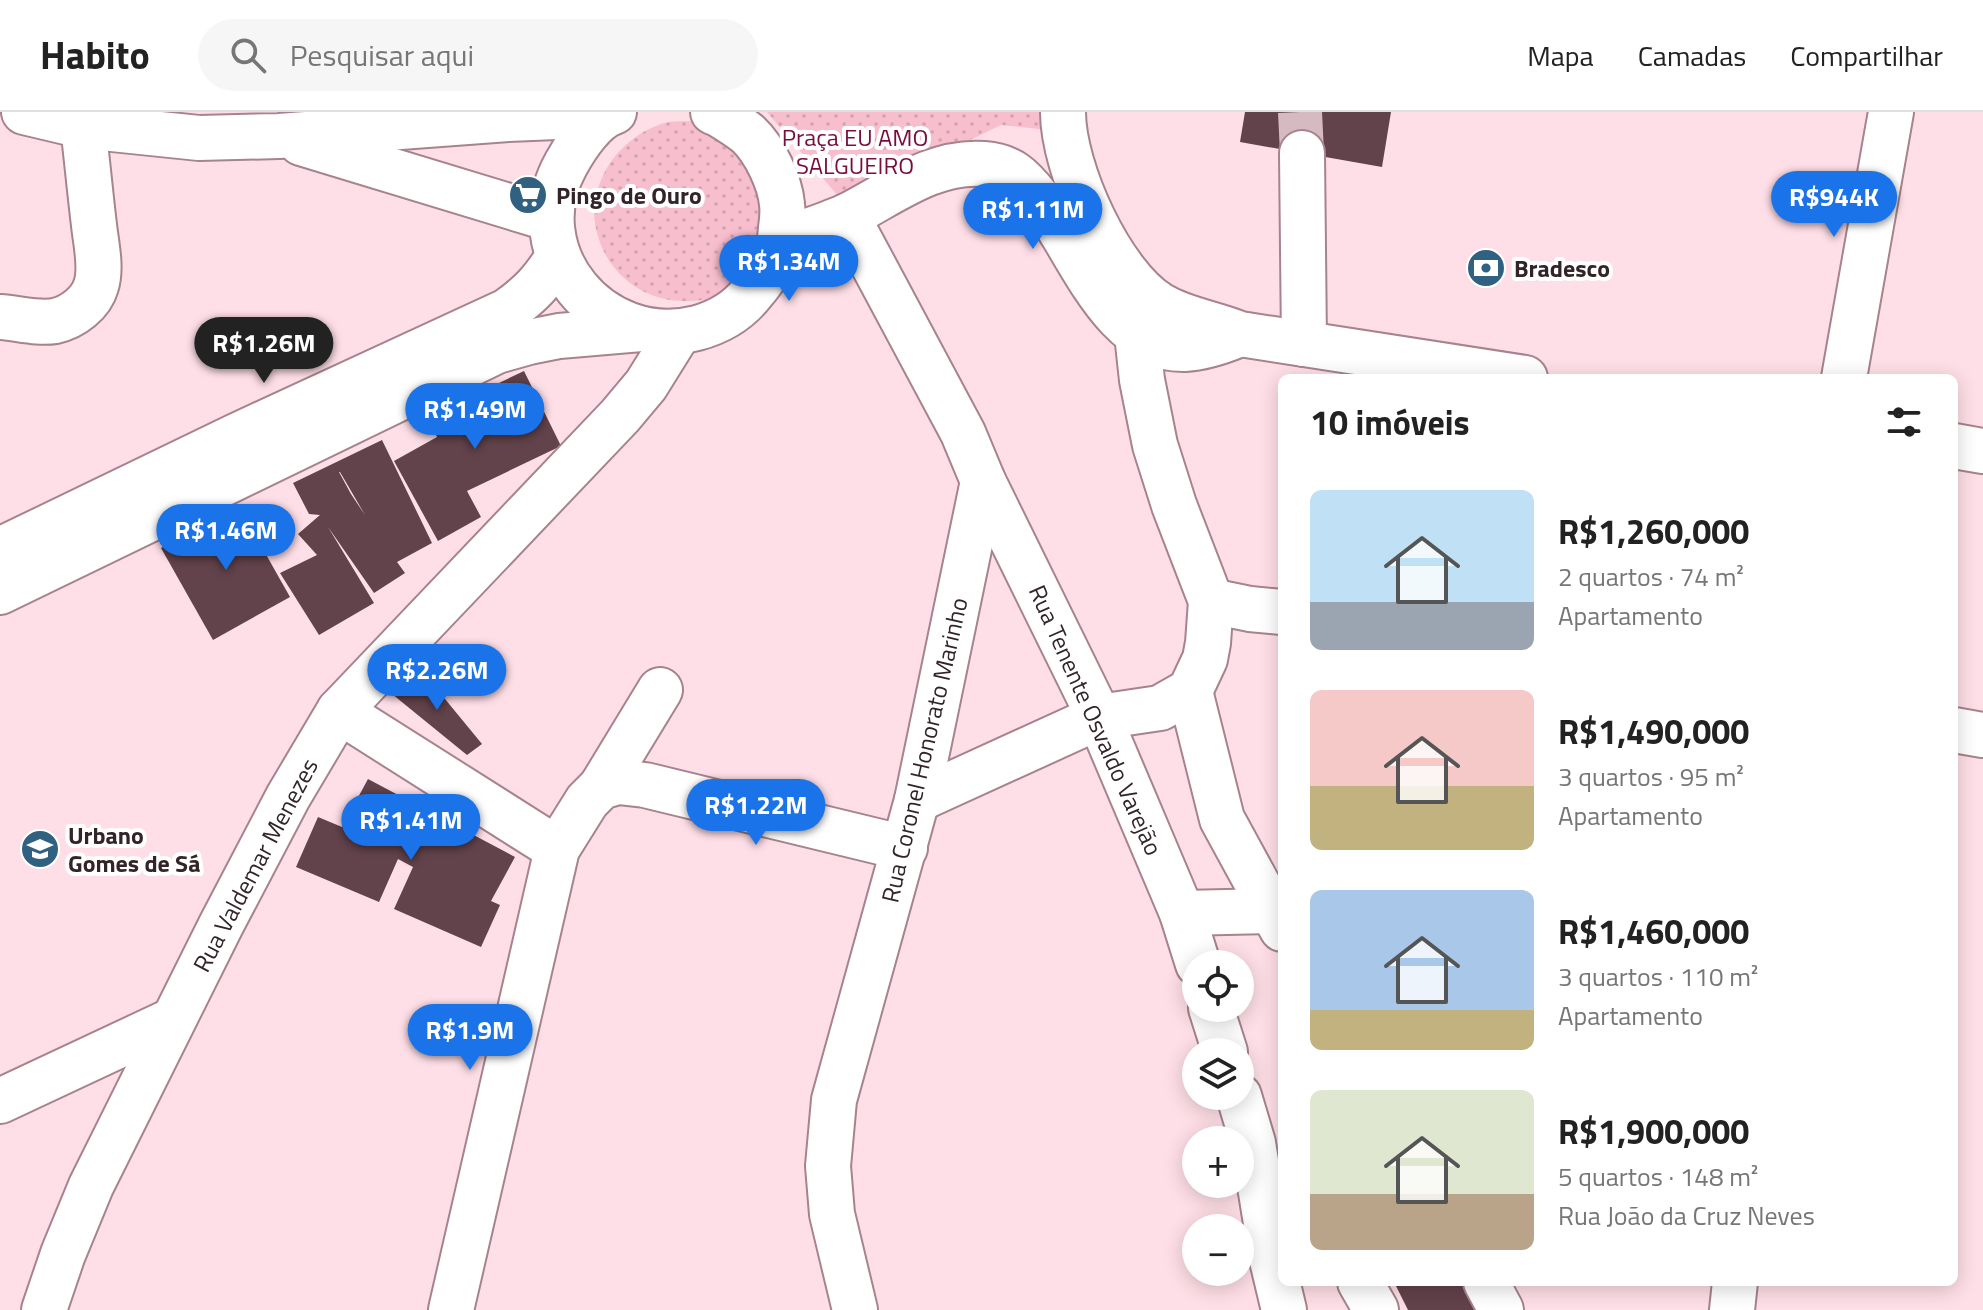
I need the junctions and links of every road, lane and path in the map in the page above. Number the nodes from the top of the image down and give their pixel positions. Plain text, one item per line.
1 (24, 112) edge
2 (713, 112) edge
3 (1891, 112) edge
4 (609, 113) edge
5 (560, 114) edge
6 (507, 115) edge
7 (1060, 115) edge
8 (83, 126) junction
9 (279, 136) junction
10 (1302, 153) tunnel mouth
11 (847, 216) junction
12 (555, 238) junction
13 (781, 241) junction
14 (0, 317) edge
15 (660, 331) junction
16 (1137, 334) junction
17 (1240, 334) junction
18 (1304, 344) junction
19 (1499, 374) edge
20 (1845, 374) edge
21 (1958, 447) edge
22 (1983, 451) edge
23 (245, 452) junction
24 (983, 481) junction
25 (5, 569) edge
26 (1211, 601) junction
27 (1278, 612) edge
28 (660, 690) dead end
29 (1190, 691) junction
30 (339, 711) junction
31 (1099, 717) junction
32 (1958, 731) edge
33 (1983, 735) edge
34 (609, 784) junction
35 (917, 800) junction
36 (905, 848) junction
37 (557, 849) junction
38 (1182, 913) junction
39 (1278, 917) edge
40 (1194, 950) edge
41 (173, 1020) junction
42 (0, 1101) edge
43 (1254, 1144) edge
44 (1254, 1149) edge
45 (1278, 1171) edge
46 (1278, 1285) edge
47 (1278, 1286) edge
48 (1362, 1286) edge
49 (1488, 1286) edge
50 (1735, 1286) edge
51 (44, 1310) edge
52 (451, 1310) edge
53 (855, 1310) edge
54 (1284, 1310) edge
55 (1376, 1310) edge
56 (1501, 1310) edge
57 (1732, 1310) edge

1 - 8 street
2 - 13 street
3 - 20 street
4 - 5 street
4 - 12 street
5 - 6 street
6 - 9 street
7 - 17 street
8 - 9 street
8 - 14 street
9 - 12 street
10 - 18 street
11 - 13 street
11 - 16 street
11 - 24 street
12 - 15 street
12 - 23 street
13 - 15 street
15 - 23 street
15 - 30 street, Rua Valdemar Menezes
16 - 17 street
16 - 26 street
17 - 18 street
18 - 19 street
21 - 22 street
23 - 25 street
24 - 31 street, Rua Tenente Osvaldo Varejão
24 - 35 street, Rua Coronel Honorato Marinho
26 - 27 street
26 - 29 street
28 - 34 street
29 - 31 street
29 - 39 street
30 - 37 street
30 - 41 street, Rua Valdemar Menezes
31 - 35 street
31 - 38 street, Rua Tenente Osvaldo Varejão
32 - 33 street
34 - 36 street
34 - 37 street
35 - 36 street, Rua Coronel Honorato Marinho
36 - 53 street, Rua Coronel Honorato Marinho
37 - 52 street
38 - 39 street
38 - 40 street, Rua Tenente Osvaldo Varejão
41 - 42 street
41 - 51 street, Rua Valdemar Menezes
43 - 45 street
44 - 46 street
47 - 54 street
48 - 55 street
49 - 56 street
50 - 57 street

